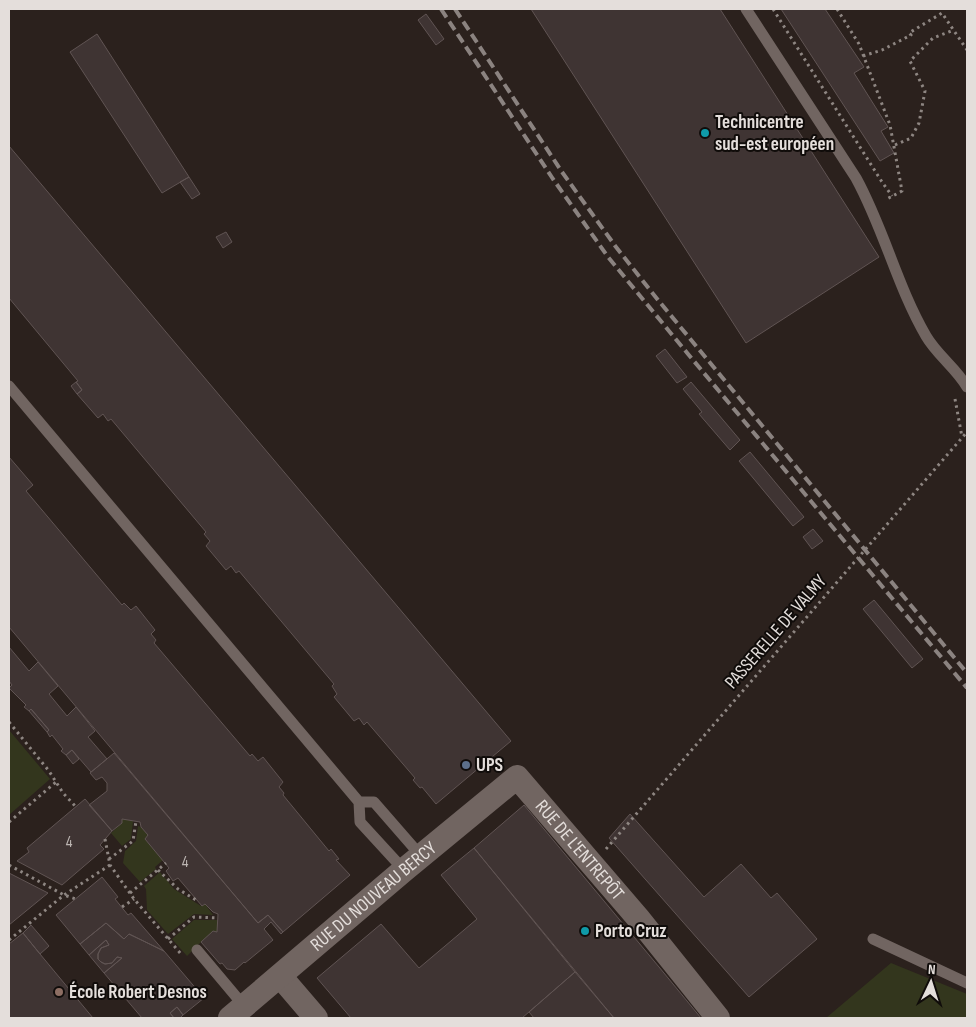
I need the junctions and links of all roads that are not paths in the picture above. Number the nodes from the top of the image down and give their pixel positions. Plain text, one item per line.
1 (746, 9) edge
2 (9, 386) edge
3 (967, 387) edge
4 (517, 777) joint
5 (359, 802) junction
6 (412, 863) junction
7 (873, 939) dead end
8 (197, 950) dead end
9 (280, 976) junction
10 (967, 983) edge
11 (237, 1012) edge
12 (316, 1018) edge
13 (718, 1018) edge

1 - 3 lane
2 - 5 lane
4 - 6 street, RUE DU NOUVEAU BERCY
4 - 13 street, RUE DE L'ENTREPÔT
5 - 6 lane
5 - 6 lane
6 - 9 street, RUE DU NOUVEAU BERCY
7 - 10 lane
8 - 11 lane
9 - 11 street, RUE DU NOUVEAU BERCY
9 - 12 street

